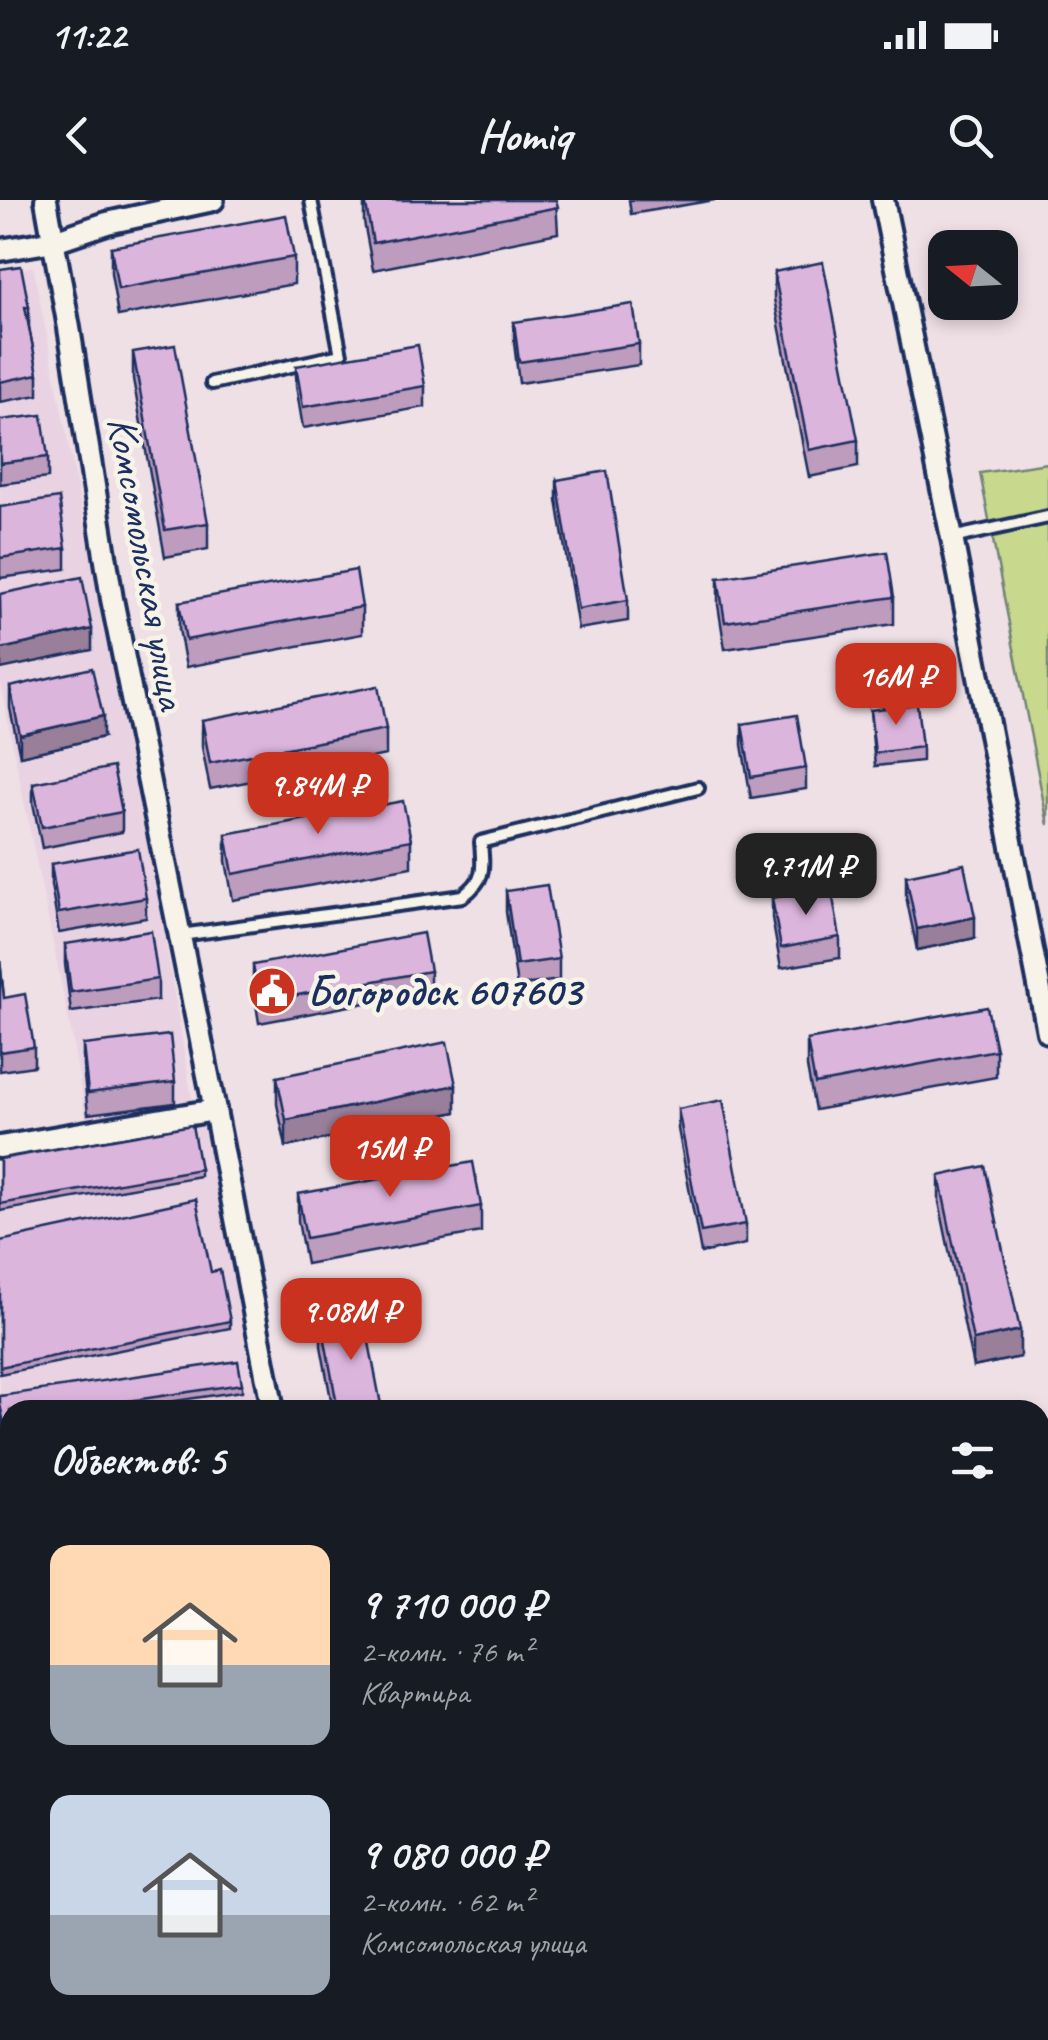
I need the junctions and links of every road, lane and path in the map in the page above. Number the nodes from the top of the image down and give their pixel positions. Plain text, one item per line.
1 (46, 200) edge
2 (214, 200) edge
3 (311, 200) edge
4 (883, 200) edge
5 (54, 242) junction
6 (0, 250) edge
7 (212, 383) dead end
8 (1048, 517) edge
9 (952, 538) junction
10 (698, 788) dead end
11 (180, 936) junction
12 (1043, 977) edge
13 (1048, 1032) edge
14 (215, 1110) junction
15 (0, 1147) edge
16 (271, 1400) edge

1 - 5 street, Комсомольская улица
2 - 5 street
3 - 7 lane
4 - 9 street
5 - 6 street
5 - 11 street, Комсомольская улица
8 - 9 lane
9 - 12 street
10 - 11 lane
11 - 14 street, Комсомольская улица
12 - 13 street
14 - 15 street
14 - 16 street, Комсомольская улица

